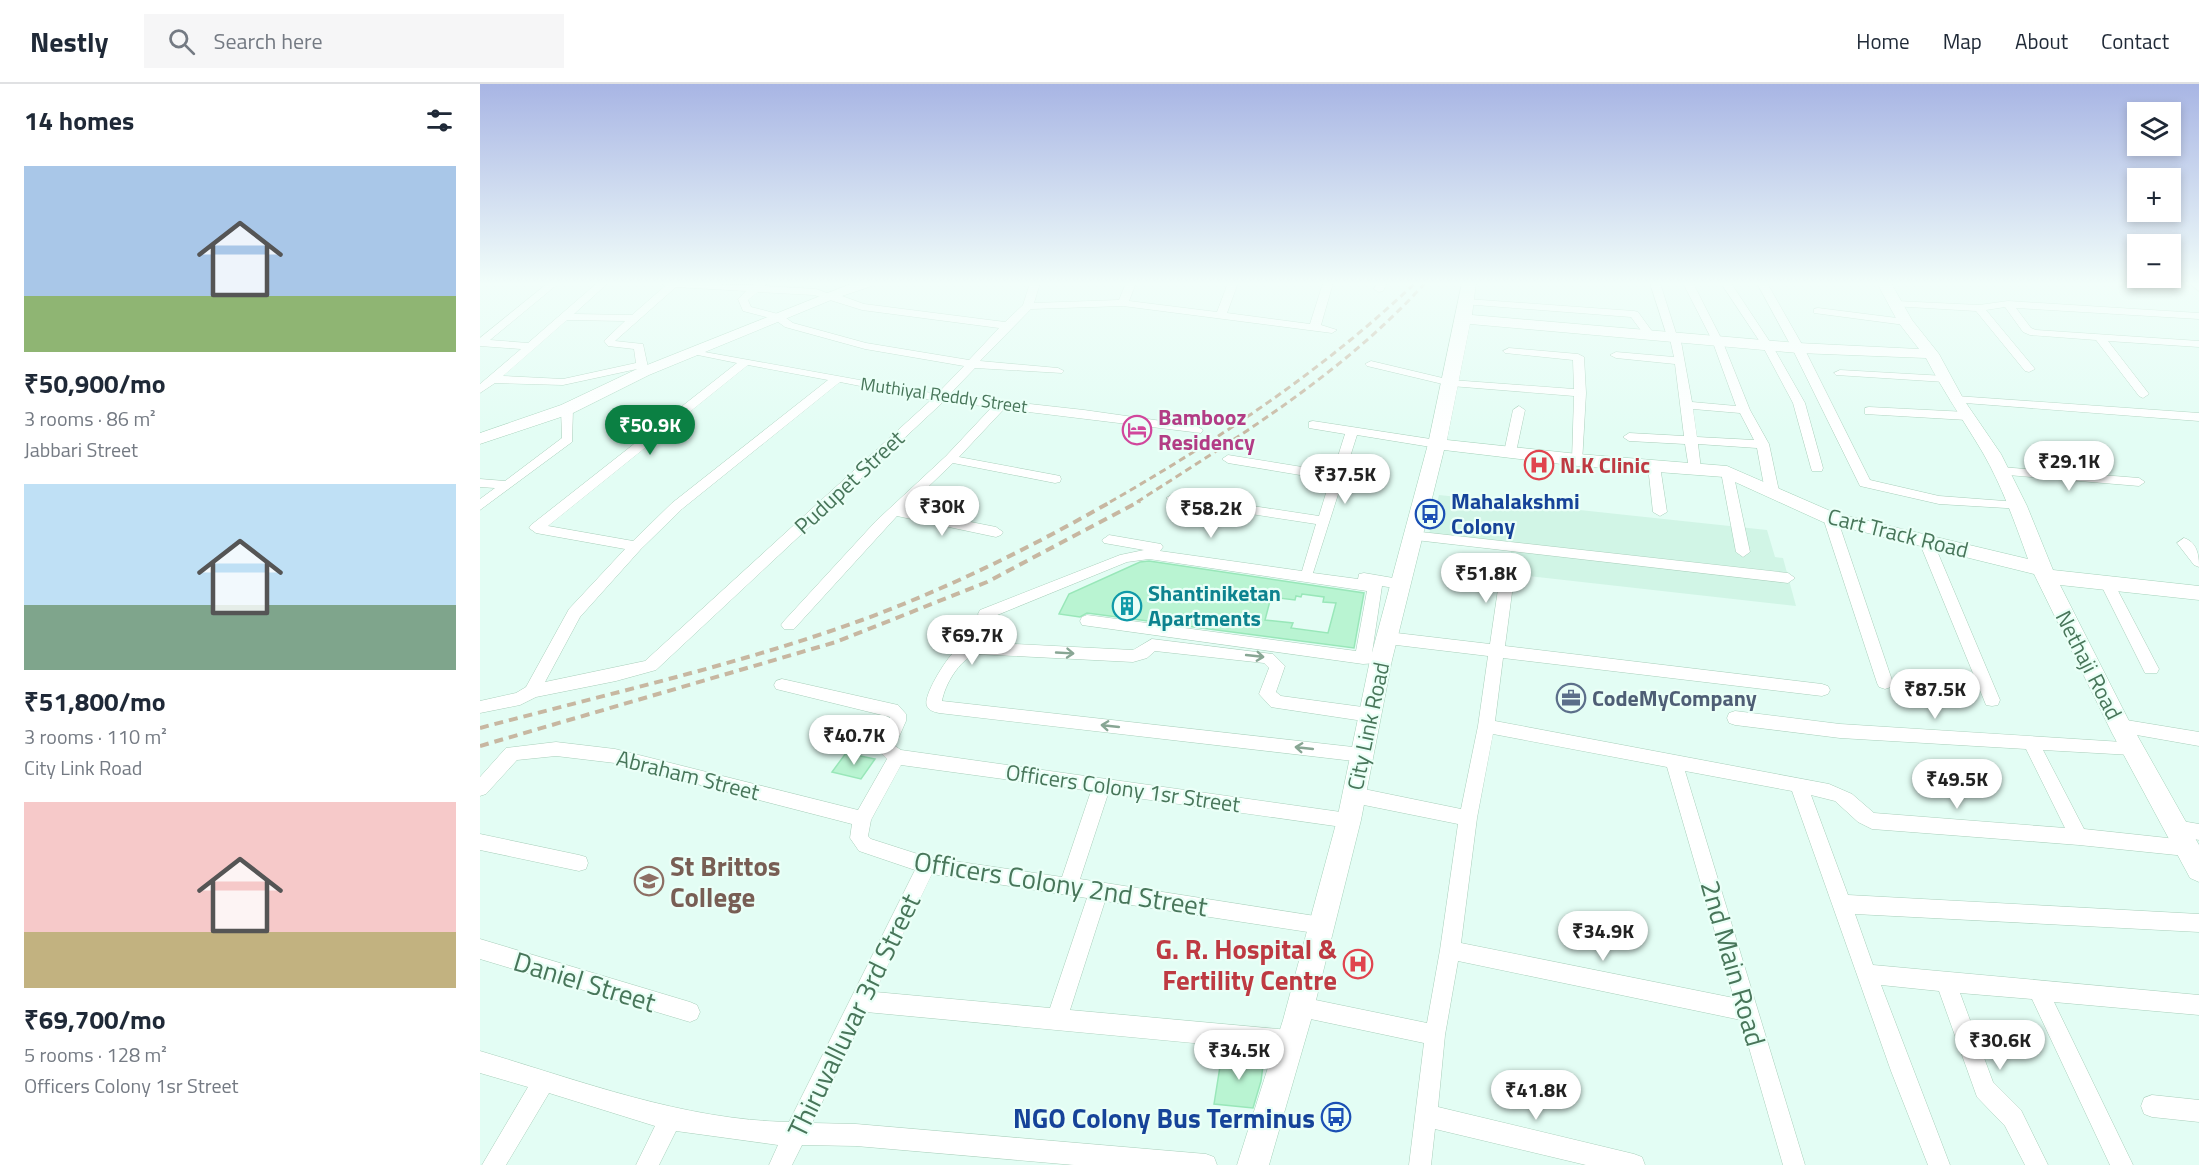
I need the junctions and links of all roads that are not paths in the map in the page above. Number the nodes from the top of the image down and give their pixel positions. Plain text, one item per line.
1 (492, 333) edge
2 (543, 333) edge
3 (618, 333) edge
4 (736, 333) edge
5 (820, 333) edge
6 (999, 333) edge
7 (1461, 333) edge
8 (1646, 333) edge
9 (1714, 333) edge
10 (1759, 333) edge
11 (1790, 333) edge
12 (1914, 333) edge
13 (2000, 333) edge
14 (2047, 333) edge
15 (1673, 336) junction
16 (2099, 338) junction
17 (1717, 340) junction
18 (480, 343) edge
19 (2199, 344) edge
20 (530, 345) junction
21 (1767, 345) junction
22 (1798, 348) junction
23 (692, 351) junction
24 (1509, 351) dead end
25 (1931, 354) junction
26 (1616, 355) dead end
27 (1680, 361) junction
28 (745, 362) junction
29 (972, 364) junction
30 (1371, 364) dead end
31 (642, 368) junction
32 (2029, 369) dead end
33 (1058, 371) dead end
34 (1840, 374) dead end
35 (480, 375) edge
36 (494, 377) junction
37 (837, 379) junction
38 (1945, 379) junction
39 (1451, 382) junction
40 (480, 390) edge
41 (1580, 393) junction
42 (2143, 394) dead end
43 (940, 398) junction
44 (1956, 400) junction
45 (1002, 404) junction
46 (1687, 405) junction
47 (567, 409) junction
48 (1519, 410) dead end
49 (1744, 410) junction
50 (1869, 411) dead end
51 (1967, 416) junction
52 (2199, 417) edge
53 (1313, 425) dead end
54 (1197, 430) dead end
55 (1352, 432) junction
56 (1629, 437) dead end
57 (480, 439) edge
58 (1689, 440) junction
59 (1437, 444) junction
60 (1762, 444) junction
61 (1510, 452) junction
62 (950, 459) junction
63 (1228, 459) dead end
64 (1578, 460) junction
65 (1996, 463) junction
66 (1654, 466) junction
67 (1817, 468) dead end
68 (1695, 469) junction
69 (1727, 472) junction
70 (1338, 477) junction
71 (1055, 479) dead end
72 (2139, 482) dead end
73 (480, 483) edge
74 (506, 485) junction
75 (1772, 491) junction
76 (1173, 498) dead end
77 (480, 506) edge
78 (2018, 506) junction
79 (894, 511) junction
80 (1660, 512) dead end
81 (1830, 518) junction
82 (1323, 520) junction
83 (996, 532) dead end
84 (1412, 536) junction
85 (1925, 539) junction
86 (1109, 540) dead end
87 (2184, 543) dead end
88 (636, 546) junction
89 (1743, 552) dead end
90 (1509, 562) dead end
91 (2199, 562) edge
92 (1308, 570) junction
93 (2044, 572) junction
94 (1788, 578) dead end
95 (1400, 584) junction
96 (2108, 585) junction
97 (2199, 593) edge
98 (985, 614) dead end
99 (1086, 621) dead end
100 (789, 625) dead end
101 (1388, 638) junction
102 (1496, 651) junction
103 (1372, 659) junction
104 (2151, 669) dead end
105 (1885, 683) dead end
106 (782, 685) dead end
107 (1822, 690) dead end
108 (532, 691) junction
109 (1992, 700) dead end
110 (480, 707) edge
111 (1370, 715) junction
112 (1735, 718) dead end
113 (1486, 726) junction
114 (2120, 726) junction
115 (2199, 739) edge
116 (2032, 744) junction
117 (2132, 748) junction
118 (1362, 755) junction
119 (897, 757) junction
120 (1674, 761) junction
121 (1102, 785) junction
122 (1798, 785) junction
123 (480, 789) edge
124 (1354, 795) junction
125 (1467, 818) junction
126 (862, 819) junction
127 (1349, 820) junction
128 (2079, 837) junction
129 (2193, 840) edge
130 (480, 842) edge
131 (579, 863) dead end
132 (927, 865) junction
133 (2199, 870) edge
134 (1068, 886) junction
135 (1099, 891) junction
136 (1843, 904) junction
137 (2199, 923) edge
138 (1321, 925) junction
139 (480, 950) edge
140 (1450, 950) junction
141 (1867, 975) junction
142 (1946, 981) junction
143 (2038, 990) junction
144 (859, 1001) junction
145 (2199, 1005) edge
146 (1301, 1007) junction
147 (1747, 1011) junction
148 (690, 1012) dead end
149 (1057, 1019) junction
150 (1435, 1035) junction
151 (1289, 1041) junction
152 (480, 1062) edge
153 (544, 1081) junction
154 (2152, 1106) dead end
155 (2199, 1111) edge
156 (1428, 1116) junction
157 (670, 1119) junction
158 (793, 1135) junction
159 (493, 1165) edge
160 (647, 1165) edge
161 (780, 1165) edge
162 (1206, 1165) edge
163 (1253, 1165) edge
164 (1420, 1165) edge
165 (1634, 1165) edge
166 (1794, 1165) edge
167 (1939, 1165) edge
168 (2037, 1165) edge
169 (2122, 1165) edge

1 - 18 street
2 - 20 street
3 - 31 street
4 - 23 street
5 - 29 street
6 - 29 street, Pudupet Street
7 - 39 street, City Link Road
8 - 15 street
9 - 17 street
10 - 21 street
11 - 22 street
12 - 25 street, Nethaji Road
13 - 32 street
14 - 16 street
15 - 17 street
15 - 27 street
16 - 19 street
16 - 42 street
17 - 21 street
17 - 49 street
18 - 20 street
20 - 36 street
21 - 22 street
21 - 67 street
22 - 25 street
22 - 78 street
23 - 28 street, Muthiyal Reddy Street
23 - 31 street
24 - 41 street
25 - 38 street, Nethaji Road
26 - 27 street
27 - 46 street
28 - 37 street, Muthiyal Reddy Street
28 - 88 street
29 - 33 street
29 - 43 street, Pudupet Street
30 - 39 street
31 - 36 street
31 - 47 street
34 - 38 street
35 - 36 street
36 - 40 street
37 - 43 street, Muthiyal Reddy Street
37 - 88 street
38 - 44 street, Nethaji Road
39 - 41 street
39 - 59 street, City Link Road
41 - 64 street
43 - 45 street, Muthiyal Reddy Street
43 - 108 street, Pudupet Street
44 - 51 street, Nethaji Road
44 - 52 street
45 - 54 street, Muthiyal Reddy Street
45 - 62 street
46 - 49 street
46 - 58 street
47 - 57 street
47 - 74 street
48 - 61 street
49 - 60 street
50 - 51 street
51 - 65 street, Nethaji Road
53 - 55 street
55 - 59 street
55 - 70 street
56 - 58 street
58 - 60 street
58 - 68 street
59 - 61 street, Cart Track Road
59 - 84 street, City Link Road
60 - 75 street
61 - 64 street, Cart Track Road
62 - 71 street
62 - 79 street
63 - 70 street
64 - 66 street, Cart Track Road
65 - 72 street
65 - 78 street, Nethaji Road
66 - 68 street, Cart Track Road
66 - 80 street
68 - 69 street, Cart Track Road
69 - 75 street, Cart Track Road
69 - 89 street
70 - 82 street
73 - 74 street
74 - 77 street
75 - 81 street, Cart Track Road
76 - 82 street
78 - 93 street, Nethaji Road
79 - 83 street
79 - 100 street
81 - 85 street, Cart Track Road
81 - 105 street
82 - 92 street
84 - 94 street
84 - 95 street, City Link Road
85 - 93 street, Cart Track Road
85 - 109 street
86 - 92 street
87 - 91 street
88 - 108 street
90 - 102 street
92 - 95 street
93 - 96 street, Cart Track Road
93 - 114 street, Nethaji Road
95 - 101 street, City Link Road
96 - 97 street, Cart Track Road
96 - 104 street
98 - 103 street
99 - 103 street
101 - 102 street
101 - 103 street, City Link Road
102 - 107 street
102 - 113 street
103 - 111 street, City Link Road
106 - 119 street
108 - 110 street
111 - 118 street, City Link Road
118 -> 111 street
112 - 116 street
113 - 120 street
113 - 125 street
114 - 115 street
114 - 117 street, Nethaji Road
116 - 117 street
116 - 128 street
117 - 129 street, Nethaji Road
118 - 124 street, City Link Road
119 - 121 street, Officers Colony 1sr Street
119 - 126 street
120 - 122 street
120 - 147 street, 2nd Main Road
121 - 127 street, Officers Colony 1sr Street
121 - 134 street
122 - 128 street
122 - 136 street
123 - 126 street, Abraham Street
124 - 125 street
124 - 127 street, City Link Road
125 - 140 street
126 - 132 street, Officers Colony 2nd Street
127 - 138 street, City Link Road
128 - 129 street
129 - 133 street, Nethaji Road
130 - 131 street
132 - 134 street, Officers Colony 2nd Street
132 - 144 street, Thiruvalluvar 3rd Street
134 - 135 street, Officers Colony 2nd Street
135 - 138 street, Officers Colony 2nd Street
135 - 149 street
136 - 137 street
136 - 141 street
138 - 146 street, City Link Road
139 - 148 street, Daniel Street
140 - 147 street
140 - 150 street
141 - 142 street
141 - 167 street
142 - 143 street
142 - 168 street
143 - 145 street
143 - 169 street
144 - 149 street
144 - 158 street, Thiruvalluvar 3rd Street
146 - 150 street
146 - 151 street, City Link Road
147 - 166 street, 2nd Main Road
149 - 151 street
150 - 156 street
151 - 163 street, City Link Road
152 - 153 street
153 - 157 street
153 - 159 street
154 - 155 street
156 - 164 street
156 - 165 street
157 - 158 street
157 - 160 street
158 - 161 street, Thiruvalluvar 3rd Street
158 - 162 street

